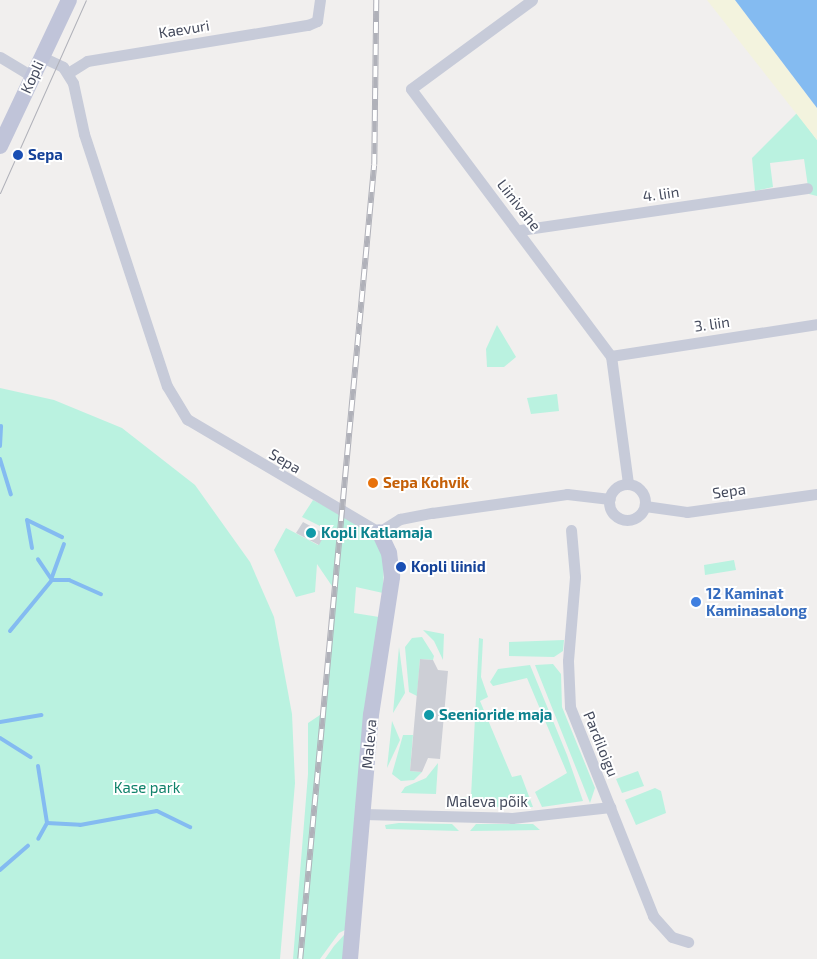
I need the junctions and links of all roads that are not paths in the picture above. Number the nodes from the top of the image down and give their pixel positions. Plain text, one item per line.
1 (320, 0) edge
2 (530, 1) edge
3 (66, 3) edge
4 (0, 57) edge
5 (42, 57) junction
6 (68, 73) junction
7 (32, 76) junction
8 (0, 146) edge
9 (807, 188) dead end
10 (520, 230) junction
11 (817, 324) edge
12 (611, 356) junction
13 (628, 484) junction
14 (817, 494) edge
15 (610, 499) junction
16 (645, 506) junction
17 (571, 530) dead end
18 (379, 532) junction
19 (610, 807) junction
20 (364, 814) junction
21 (688, 942) dead end
22 (350, 959) edge

1 - 6 street, Kaevuri
2 - 10 street, Liinivahe
3 - 5 street, Kopli
4 - 7 street
5 - 6 street
5 - 7 street, Kopli
6 - 18 street, Sepa
7 - 8 street, Kopli
9 - 10 street, 4. liin
10 - 12 street, Liinivahe
11 - 12 street, 3. liin
12 - 13 street, Liinivahe
13 - 15 street
13 - 16 street
14 - 16 street, Sepa
15 - 16 street
15 - 18 street
17 - 19 street, Pardiloigu
18 - 20 street, Maleva
19 - 20 street, Maleva põik
19 - 21 street, Pardiloigu
20 - 22 street, Maleva

